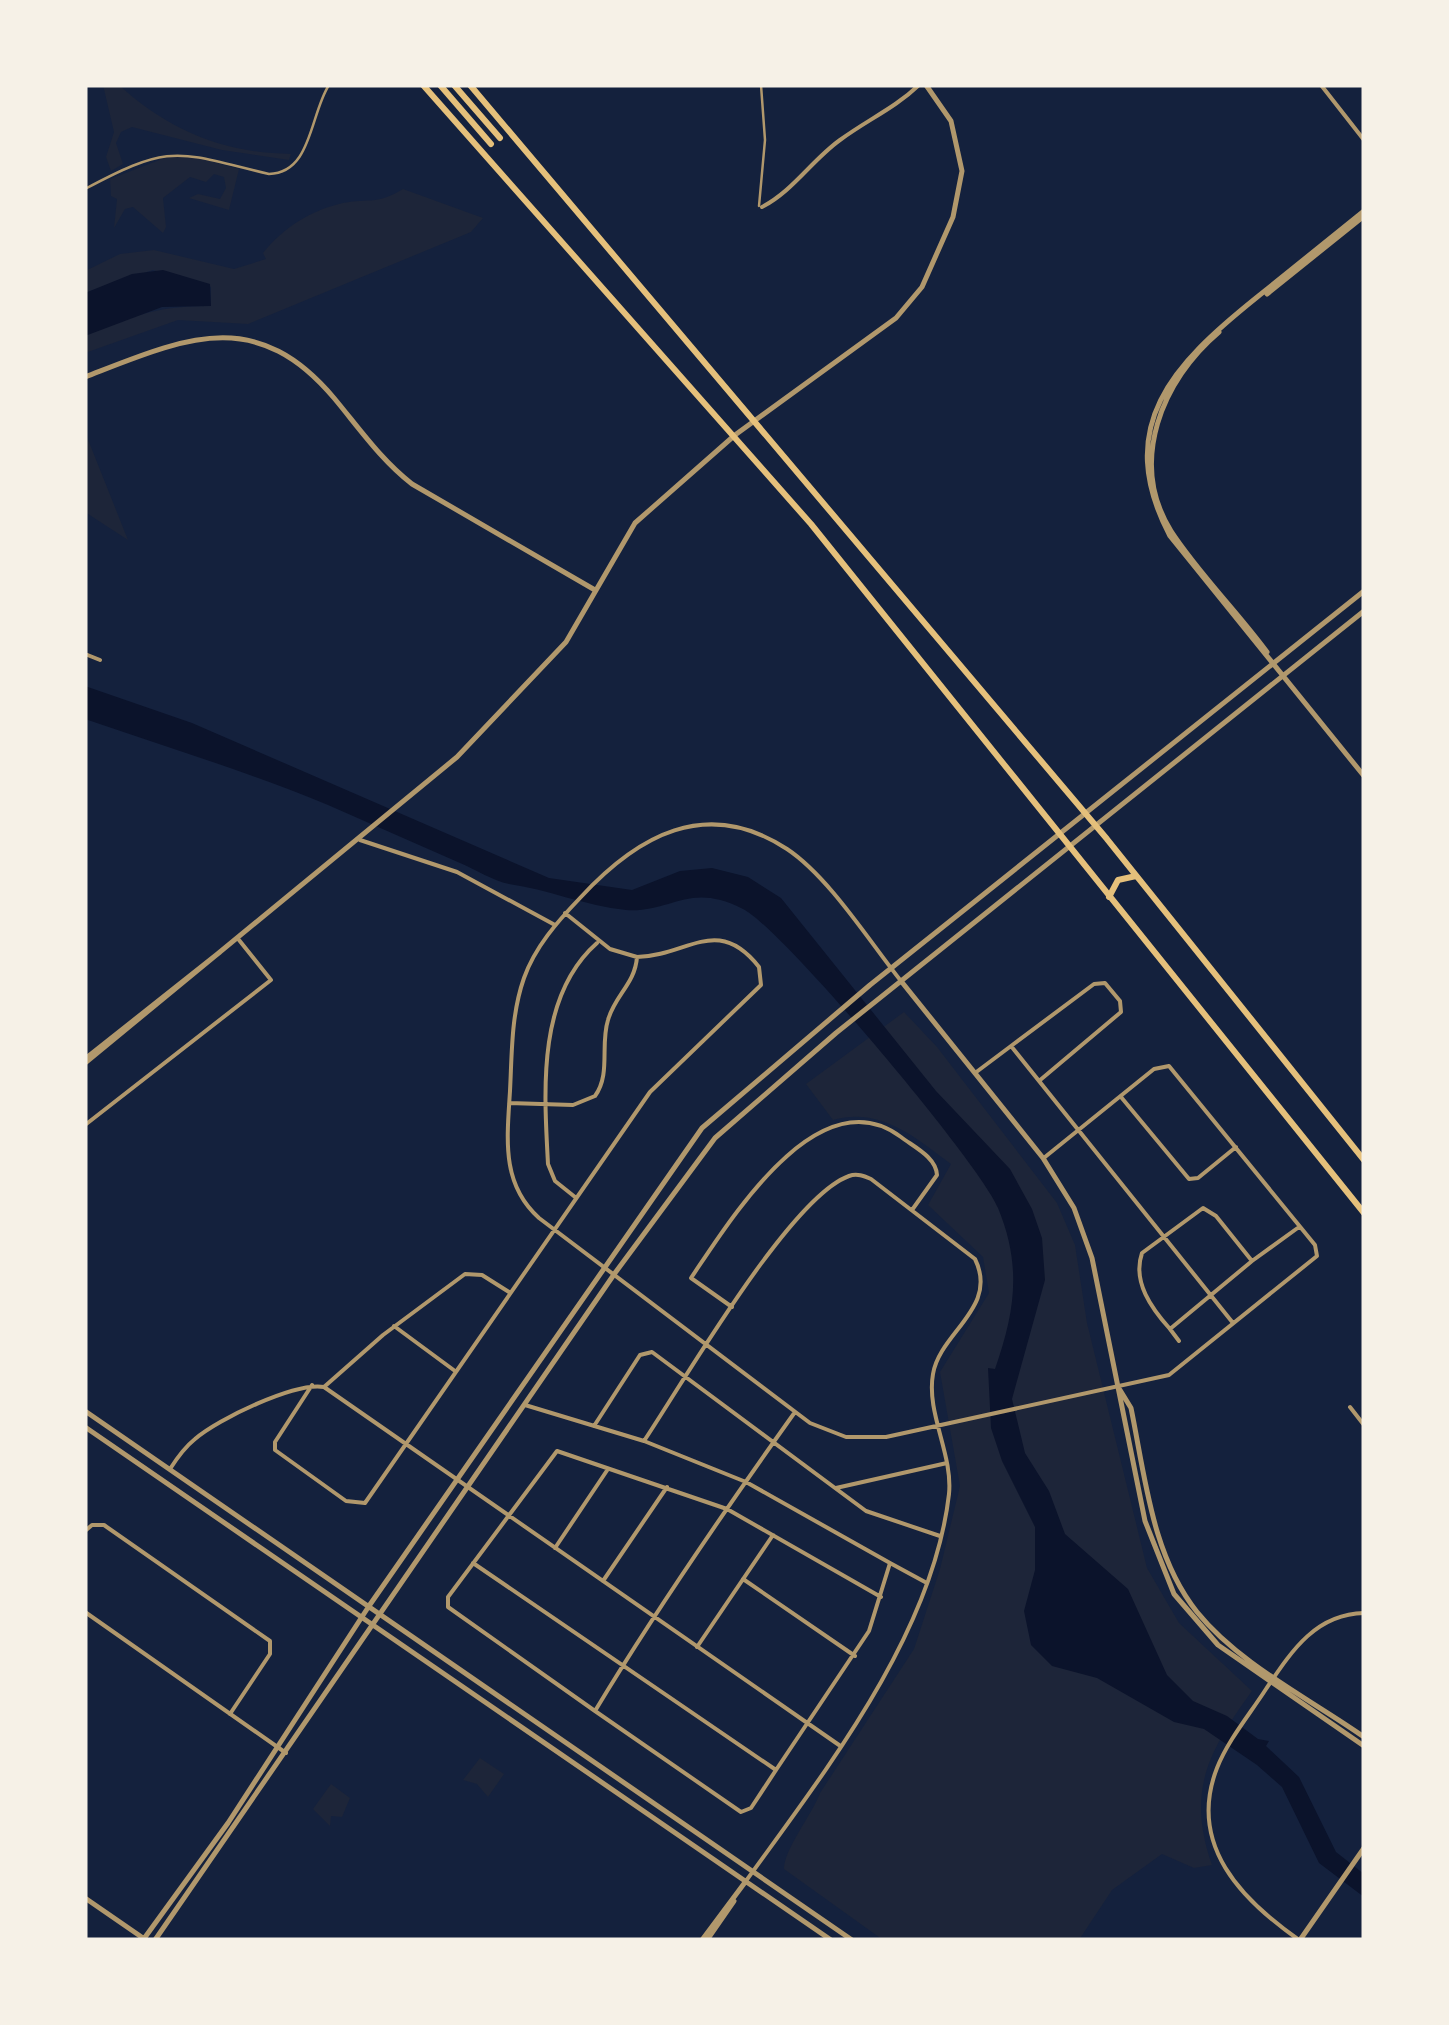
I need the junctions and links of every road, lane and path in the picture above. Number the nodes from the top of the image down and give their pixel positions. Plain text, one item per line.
1 (328, 85) edge
2 (423, 85) edge
3 (440, 85) edge
4 (454, 85) edge
5 (470, 85) edge
6 (761, 85) edge
7 (922, 85) edge
8 (1322, 85) edge
9 (500, 138) dead end
10 (1364, 140) edge
11 (491, 144) dead end
12 (85, 189) edge
13 (762, 207) joint
14 (1364, 214) edge
15 (85, 377) edge
16 (753, 425) junction
17 (735, 436) junction
18 (595, 590) junction
19 (1364, 591) edge
20 (1364, 610) edge
21 (85, 654) edge
22 (100, 660) dead end
23 (1275, 663) junction
24 (1284, 674) junction
25 (1364, 776) edge
26 (1087, 815) junction
27 (1098, 828) junction
28 (1061, 836) junction
29 (360, 840) junction
30 (1070, 849) junction
31 (1136, 876) junction
32 (1109, 897) junction
33 (567, 912) junction
34 (554, 925) junction
35 (240, 940) junction
36 (598, 942) junction
37 (637, 957) junction
38 (891, 968) junction
39 (901, 981) junction
40 (1011, 1046) junction
41 (85, 1061) edge
42 (975, 1072) junction
43 (1039, 1081) junction
44 (1120, 1097) junction
45 (509, 1102) junction
46 (548, 1105) junction
47 (85, 1125) edge
48 (1078, 1130) junction
49 (1236, 1147) junction
50 (1043, 1158) junction
51 (1364, 1160) edge
52 (575, 1198) junction
53 (912, 1210) junction
54 (1364, 1213) edge
55 (1299, 1227) junction
56 (553, 1229) junction
57 (1164, 1236) junction
58 (1252, 1261) junction
59 (605, 1266) junction
60 (615, 1272) junction
61 (510, 1293) junction
62 (1210, 1295) junction
63 (733, 1307) junction
64 (1232, 1323) junction
65 (394, 1326) junction
66 (1170, 1329) junction
67 (1179, 1341) dead end
68 (708, 1345) junction
69 (456, 1372) junction
70 (686, 1378) junction
71 (312, 1386) junction
72 (324, 1387) junction
73 (1118, 1388) junction
74 (525, 1405) junction
75 (1350, 1407) dead end
76 (796, 1412) junction
77 (87, 1413) edge
78 (85, 1424) edge
79 (940, 1424) junction
80 (1364, 1425) edge
81 (594, 1426) junction
82 (644, 1442) junction
83 (774, 1442) junction
84 (407, 1446) junction
85 (948, 1463) junction
86 (609, 1467) junction
87 (170, 1469) junction
88 (456, 1482) junction
89 (746, 1482) junction
90 (667, 1486) junction
91 (836, 1488) junction
92 (467, 1489) junction
93 (727, 1509) junction
94 (507, 1515) junction
95 (85, 1531) edge
96 (773, 1534) junction
97 (940, 1536) junction
98 (555, 1548) junction
99 (473, 1562) junction
100 (890, 1563) junction
101 (743, 1579) junction
102 (603, 1582) junction
103 (926, 1582) junction
104 (881, 1597) junction
105 (369, 1606) junction
106 (85, 1612) edge
107 (1364, 1613) edge
108 (382, 1615) junction
109 (653, 1616) junction
110 (362, 1619) junction
111 (373, 1627) junction
112 (697, 1647) junction
113 (855, 1656) junction
114 (623, 1664) junction
115 (1273, 1679) junction
116 (594, 1711) junction
117 (230, 1714) junction
118 (808, 1724) junction
119 (1364, 1737) edge
120 (838, 1744) junction
121 (1364, 1746) edge
122 (277, 1747) junction
123 (286, 1753) junction
124 (776, 1770) junction
125 (1364, 1848) edge
126 (754, 1871) junction
127 (746, 1882) junction
128 (85, 1898) edge
129 (144, 1940) edge
130 (156, 1940) edge
131 (705, 1940) edge
132 (830, 1940) edge
133 (852, 1940) edge
134 (1300, 1940) edge

1 - 12 lane
2 - 17 main road
3 - 11 main road
4 - 9 main road
5 - 16 main road
6 - 13 lane
7 - 13 street
7 - 16 street
8 - 10 street
14 - 23 street
15 - 18 street
16 - 17 street
16 - 26 main road
17 - 18 street
17 - 28 main road
18 - 29 street
19 - 23 street
20 - 24 street
21 - 22 street
23 - 24 street
23 - 26 street
24 - 25 street
24 - 27 street
26 - 27 main road
26 - 28 street
27 - 30 street
27 - 31 main road
28 - 30 main road
28 - 38 street
29 - 34 street
29 - 35 street
30 - 32 main road
30 - 39 street
31 - 32 main road
31 - 51 main road
32 - 54 main road
33 - 34 street
33 - 36 street
33 - 38 street
34 - 45 street
35 - 41 street
35 - 47 street
36 - 37 street
36 - 46 street
37 - 46 street
37 - 52 street
38 - 39 street
38 - 59 street
39 - 42 street
39 - 60 street
40 - 42 street
40 - 43 street
40 - 43 street
42 - 50 street
43 - 48 street
44 - 48 street
44 - 49 street
44 - 49 street
45 - 46 street
45 - 56 street
46 - 52 street
48 - 50 street
48 - 57 street
49 - 55 street
50 - 73 street
52 - 56 street
53 - 63 street
53 - 63 street
53 - 79 street
55 - 58 street
55 - 64 street
56 - 59 street
56 - 61 street
57 - 58 street
57 - 62 street
57 - 66 street
58 - 62 street
59 - 60 street
59 - 88 street
60 - 68 street
60 - 74 street
61 - 65 street
61 - 69 street
62 - 64 street
62 - 66 street
63 - 68 street
64 - 73 street
65 - 69 street
65 - 72 street
66 - 67 street
68 - 70 street
68 - 76 street
69 - 84 street
70 - 81 street
70 - 82 street
70 - 83 street
71 - 72 street
71 - 84 street
71 - 87 street
72 - 84 street
73 - 79 street
73 - 115 street
74 - 81 street
74 - 92 street
75 - 80 street
76 - 79 street
76 - 83 street
77 - 78 street
77 - 87 street
78 - 110 street
79 - 85 street
81 - 82 street
82 - 89 street
83 - 89 street
83 - 91 street
84 - 88 street
85 - 91 street
85 - 97 street
86 - 90 street
86 - 94 street
86 - 98 street
87 - 105 street
88 - 92 street
88 - 105 street
89 - 93 street
89 - 100 street
90 - 93 street
90 - 102 street
91 - 97 street
92 - 94 street
92 - 108 street
93 - 96 street
93 - 109 street
94 - 98 street
94 - 99 street
95 - 117 street
96 - 101 street
96 - 104 street
97 - 103 street
98 - 102 street
99 - 114 street
99 - 116 street
100 - 103 street
100 - 104 street
101 - 112 street
101 - 113 street
102 - 109 street
103 - 120 street
104 - 113 street
105 - 108 street
105 - 110 street
106 - 117 street
107 - 115 street
108 - 111 street
108 - 126 street
109 - 112 street
109 - 114 street
110 - 111 street
110 - 122 street
111 - 123 street
111 - 127 street
112 - 118 street
113 - 118 street
114 - 116 street
114 - 124 street
115 - 119 street
115 - 121 street
115 - 134 street
116 - 124 street
117 - 122 street
118 - 120 street
118 - 124 street
120 - 126 street
122 - 123 street
122 - 129 street
123 - 130 street
125 - 134 street
126 - 127 street
126 - 133 street
127 - 131 street
127 - 132 street
128 - 129 street

